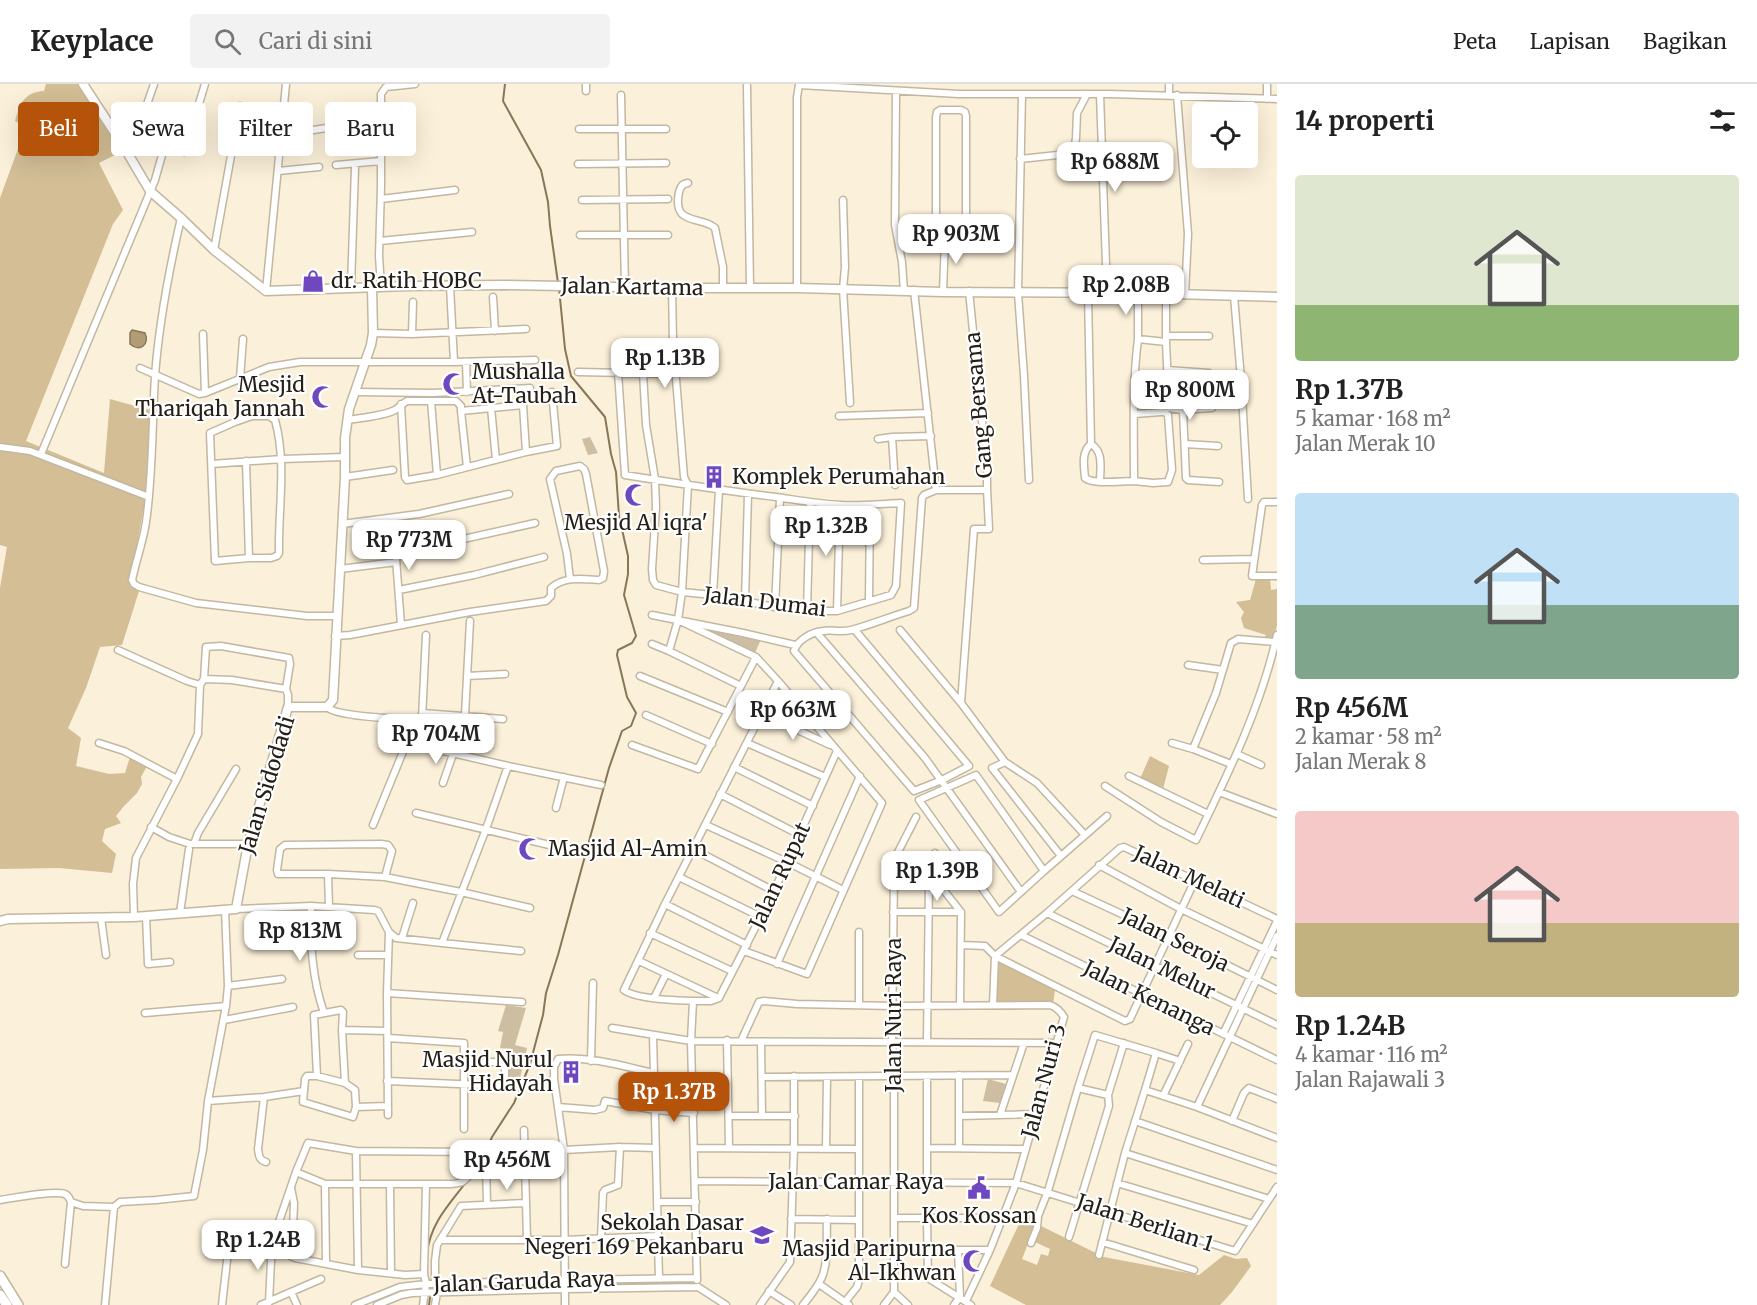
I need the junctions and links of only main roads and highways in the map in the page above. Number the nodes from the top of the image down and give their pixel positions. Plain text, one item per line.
1 (83, 84) edge
2 (376, 287) junction
3 (1277, 297) edge
4 (0, 921) edge
5 (0, 1276) edge
6 (0, 1295) edge
7 (7, 1305) edge
8 (18, 1305) edge

1 - 2 main road, Jalan Kartama
2 - 3 main road, Jalan Kartama
2 - 4 main road, Jalan Sidodadi
5 - 8 main road
6 - 7 main road

